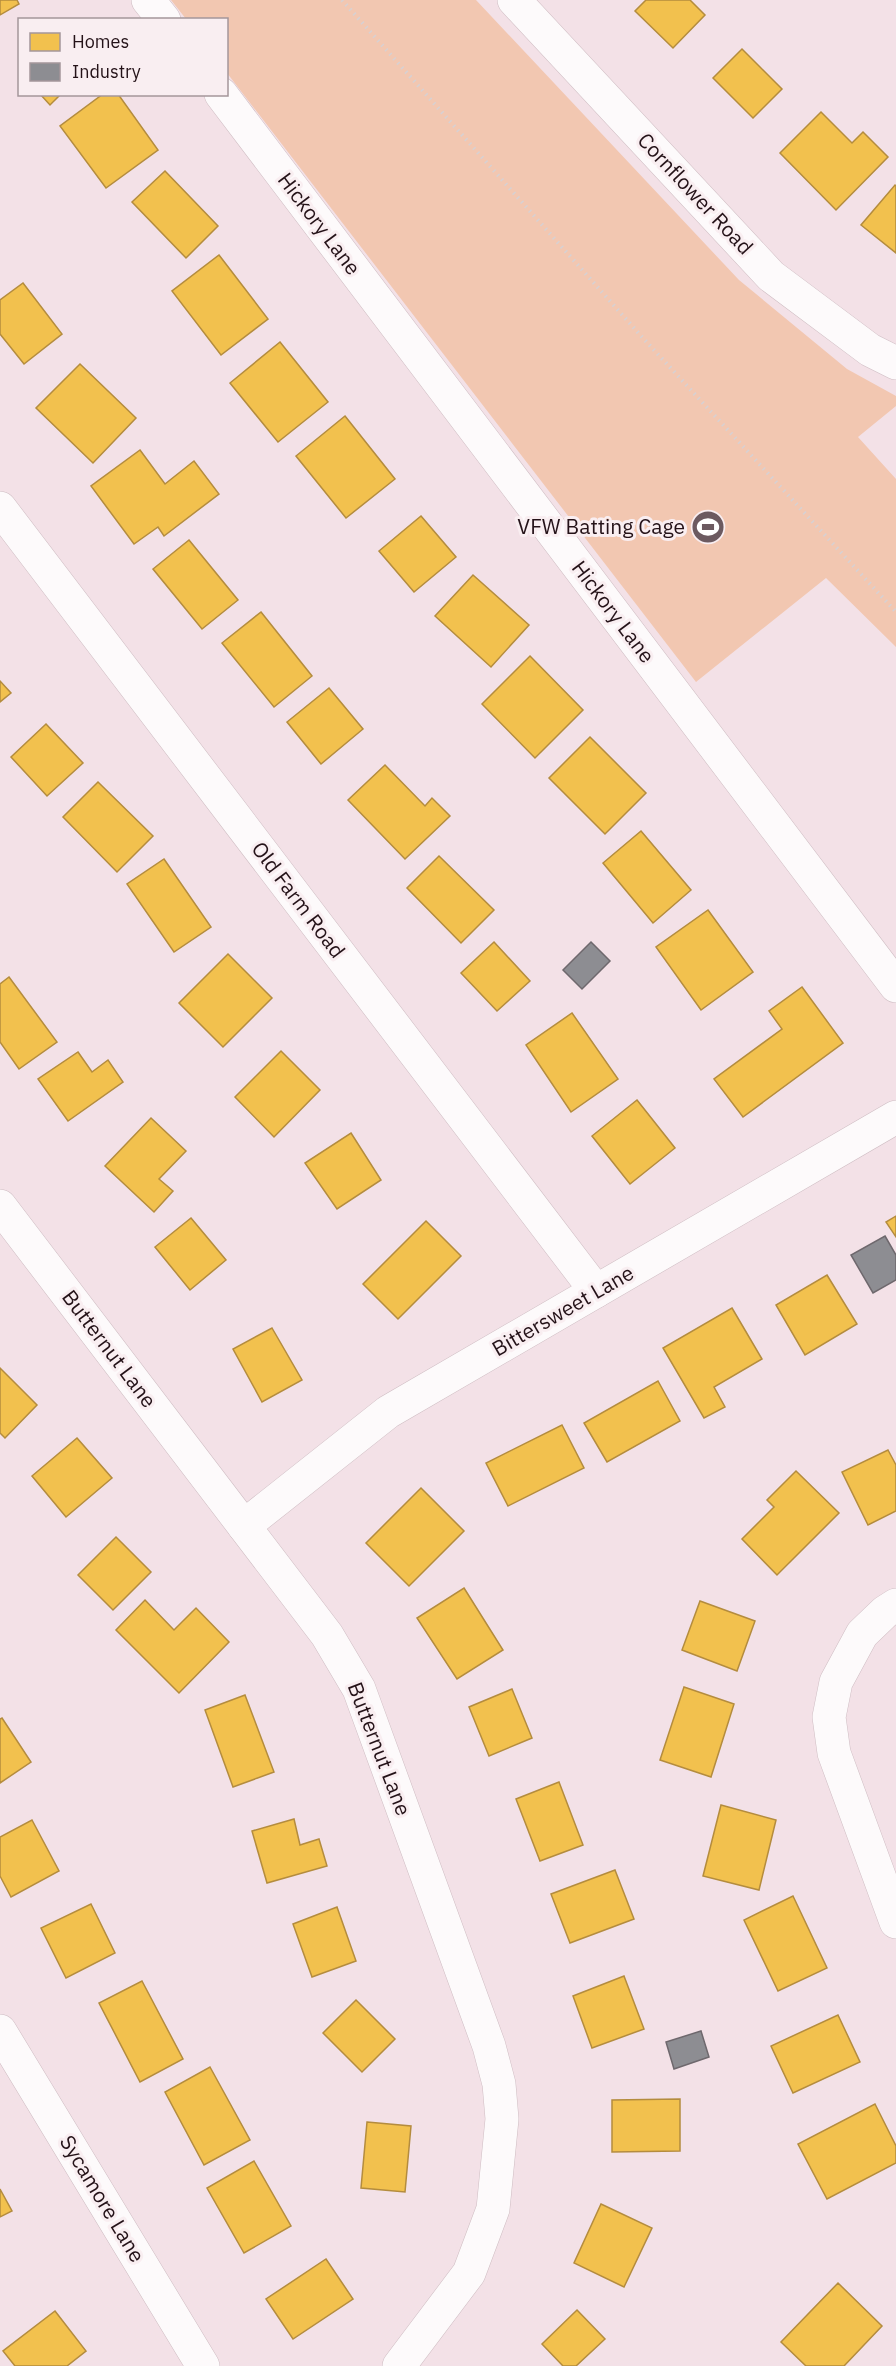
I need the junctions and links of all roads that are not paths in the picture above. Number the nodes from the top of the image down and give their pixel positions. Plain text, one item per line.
1 (148, 0) edge
2 (514, 0) edge
3 (162, 18) edge
4 (222, 96) edge
5 (896, 363) edge
6 (0, 508) edge
7 (896, 986) edge
8 (896, 1117) edge
9 (0, 1206) edge
10 (596, 1291) junction
11 (244, 1526) junction
12 (896, 1605) edge
13 (896, 1922) edge
14 (3, 2044) edge
15 (203, 2366) edge
16 (399, 2366) edge

1 - 3 street
2 - 5 street, Cornflower Road
4 - 7 street, Hickory Lane
6 - 10 street, Old Farm Road
8 - 10 street, Bittersweet Lane
9 - 11 street, Butternut Lane
10 - 11 street, Bittersweet Lane
11 - 16 street, Butternut Lane
12 - 13 street
14 - 15 street, Sycamore Lane

